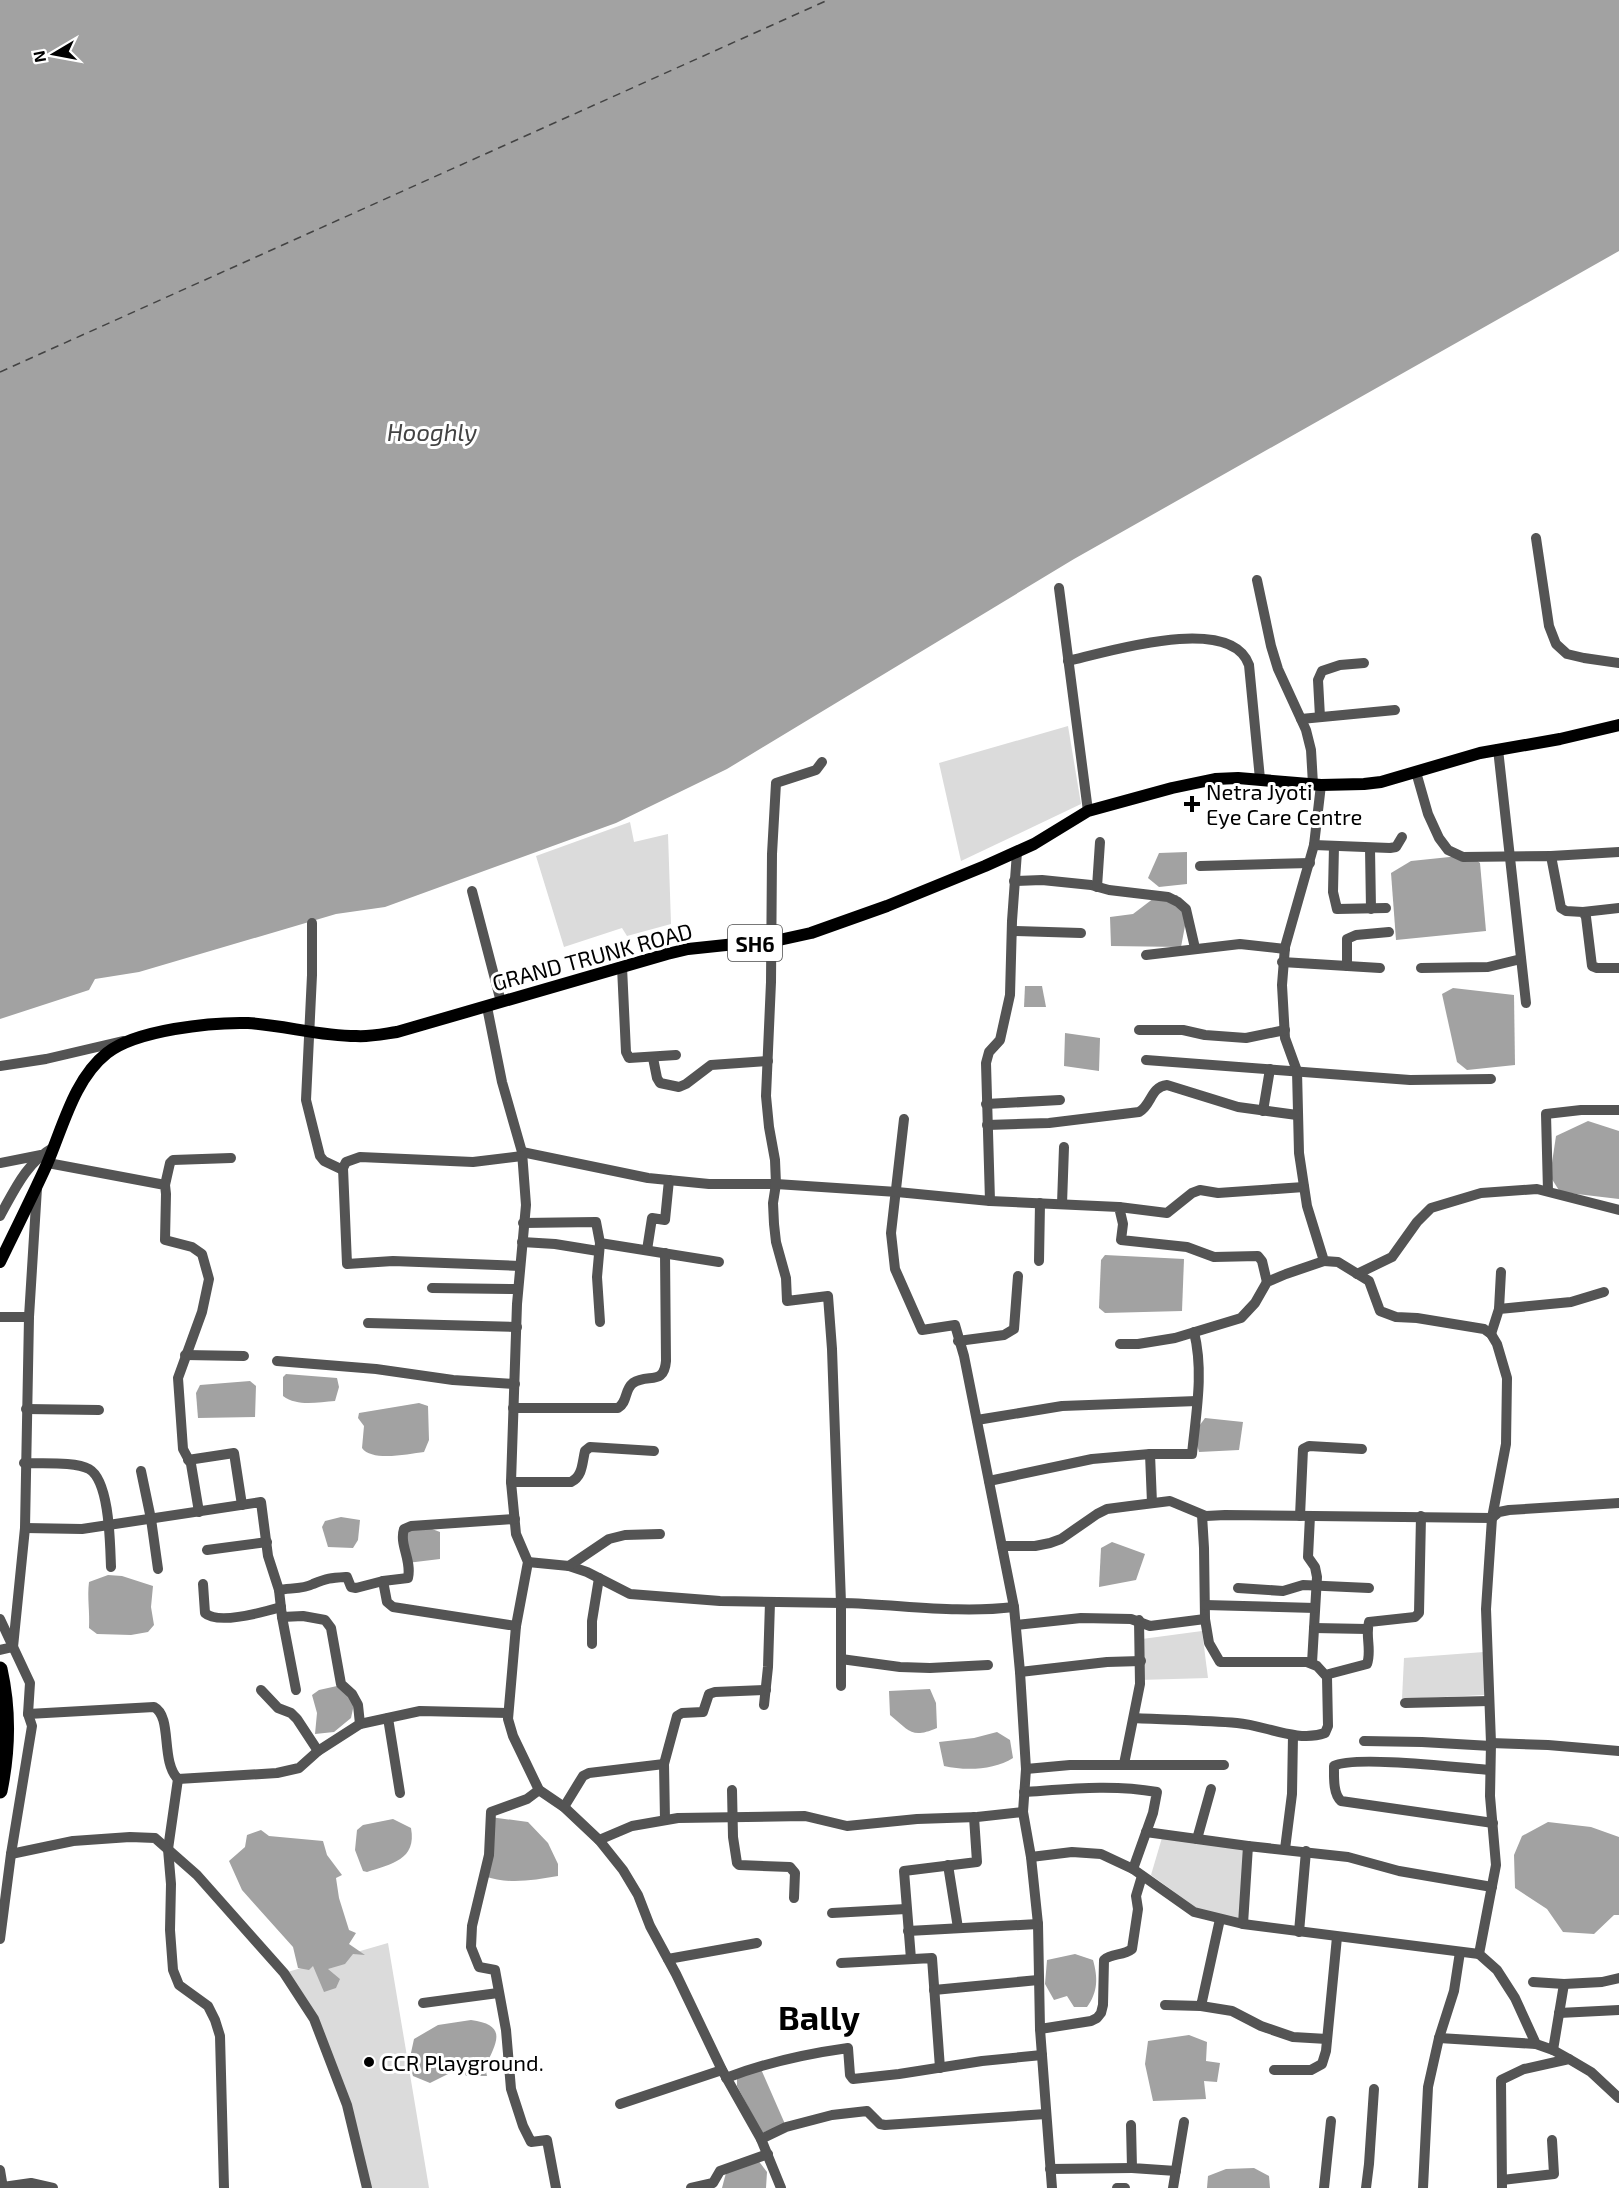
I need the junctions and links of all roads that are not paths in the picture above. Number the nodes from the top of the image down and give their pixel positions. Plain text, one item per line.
1 (1536, 538) dead end
2 (1257, 580) dead end
3 (1059, 588) dead end
4 (1068, 661) junction
5 (1364, 663) dead end
6 (1619, 663) edge
7 (1395, 710) dead end
8 (1320, 717) junction
9 (1301, 719) junction
10 (1619, 725) edge
11 (1498, 749) junction
12 (822, 762) dead end
13 (1416, 772) junction
14 (1260, 779) junction
15 (1317, 784) junction
16 (1088, 811) junction
17 (1402, 837) dead end
18 (1101, 842) dead end
19 (1314, 845) junction
20 (1334, 846) junction
21 (1370, 848) junction
22 (1017, 852) junction
23 (1619, 852) edge
24 (1551, 855) junction
25 (1510, 856) junction
26 (1310, 863) junction
27 (1200, 866) dead end
28 (1014, 880) junction
29 (1096, 887) junction
30 (472, 891) dead end
31 (1386, 908) dead end
32 (1619, 908) edge
33 (1371, 909) junction
34 (1583, 912) junction
35 (312, 923) dead end
36 (1012, 931) junction
37 (1389, 932) dead end
38 (1081, 933) dead end
39 (770, 942) junction
40 (1195, 948) junction
41 (1285, 949) junction
42 (1146, 955) dead end
43 (1521, 959) junction
44 (1282, 962) junction
45 (622, 966) junction
46 (1347, 966) junction
47 (1380, 968) dead end
48 (1421, 968) dead end
49 (1619, 968) edge
50 (501, 1002) junction
51 (1526, 1003) dead end
52 (487, 1007) junction
53 (1139, 1030) dead end
54 (1285, 1030) junction
55 (310, 1032) junction
56 (141, 1036) junction
57 (676, 1055) dead end
58 (653, 1058) junction
59 (1146, 1060) dead end
60 (768, 1061) junction
61 (0, 1066) edge
62 (1270, 1069) junction
63 (1297, 1071) junction
64 (1491, 1079) dead end
65 (1060, 1100) dead end
66 (986, 1104) junction
67 (1619, 1110) edge
68 (1263, 1111) junction
69 (1297, 1115) junction
70 (904, 1119) dead end
71 (987, 1125) junction
72 (1064, 1147) dead end
73 (522, 1154) junction
74 (231, 1158) dead end
75 (44, 1159) junction
76 (0, 1163) edge
77 (343, 1170) junction
78 (669, 1180) junction
79 (776, 1184) junction
80 (37, 1185) junction
81 (165, 1185) junction
82 (1304, 1187) junction
83 (1548, 1191) junction
84 (897, 1192) junction
85 (990, 1201) junction
86 (1041, 1203) junction
87 (1062, 1204) junction
88 (1119, 1207) junction
89 (1619, 1210) edge
90 (0, 1216) edge
91 (524, 1223) junction
92 (522, 1242) junction
93 (599, 1247) junction
94 (647, 1250) junction
95 (665, 1253) junction
96 (1039, 1261) dead end
97 (1324, 1261) junction
98 (0, 1262) edge
99 (718, 1262) dead end
100 (520, 1266) junction
101 (1500, 1272) dead end
102 (1357, 1274) junction
103 (1018, 1276) dead end
104 (1267, 1282) junction
105 (432, 1287) dead end
106 (518, 1289) junction
107 (1604, 1292) dead end
108 (1499, 1309) junction
109 (0, 1317) edge
110 (28, 1317) junction
111 (600, 1322) dead end
112 (368, 1323) dead end
113 (517, 1327) junction
114 (1194, 1332) junction
115 (1491, 1334) junction
116 (958, 1341) junction
117 (1120, 1344) dead end
118 (185, 1355) junction
119 (244, 1356) dead end
120 (277, 1361) dead end
121 (515, 1384) junction
122 (1197, 1401) junction
123 (513, 1408) junction
124 (26, 1409) junction
125 (99, 1410) dead end
126 (977, 1420) junction
127 (1362, 1449) dead end
128 (654, 1451) dead end
129 (1150, 1454) junction
130 (188, 1460) junction
131 (24, 1463) junction
132 (141, 1471) dead end
133 (989, 1481) junction
134 (511, 1482) junction
135 (1152, 1503) junction
136 (1619, 1503) edge
137 (242, 1505) junction
138 (200, 1512) junction
139 (1202, 1515) junction
140 (1305, 1516) junction
141 (1421, 1516) junction
142 (1492, 1518) junction
143 (151, 1519) junction
144 (514, 1519) junction
145 (109, 1526) junction
146 (25, 1528) junction
147 (660, 1534) dead end
148 (267, 1542) junction
149 (1002, 1546) junction
150 (207, 1550) dead end
151 (528, 1562) junction
152 (569, 1566) junction
153 (111, 1567) dead end
154 (158, 1569) dead end
155 (599, 1578) junction
156 (383, 1581) junction
157 (203, 1584) dead end
158 (1317, 1586) junction
159 (1238, 1588) dead end
160 (1369, 1588) dead end
161 (279, 1590) junction
162 (770, 1602) junction
163 (841, 1603) junction
164 (1205, 1605) junction
165 (1014, 1607) junction
166 (1315, 1608) junction
167 (282, 1612) junction
168 (0, 1619) edge
169 (1205, 1619) junction
170 (1139, 1620) junction
171 (1016, 1625) junction
172 (516, 1626) junction
173 (1314, 1628) junction
174 (1367, 1629) junction
175 (592, 1644) dead end
176 (13, 1647) junction
177 (0, 1650) edge
178 (841, 1659) junction
179 (1141, 1661) junction
180 (1312, 1663) junction
181 (988, 1665) dead end
182 (0, 1670) edge
183 (1020, 1672) junction
184 (1327, 1677) junction
185 (841, 1686) dead end
186 (261, 1690) dead end
187 (296, 1690) dead end
188 (766, 1690) junction
189 (1490, 1701) junction
190 (1405, 1703) dead end
191 (764, 1704) dead end
192 (508, 1713) junction
193 (28, 1714) junction
194 (388, 1718) junction
195 (1134, 1719) junction
196 (360, 1724) junction
197 (1293, 1735) junction
198 (1364, 1741) dead end
199 (1491, 1744) junction
200 (318, 1751) junction
201 (1619, 1751) edge
202 (664, 1764) junction
203 (1124, 1764) junction
204 (1224, 1765) dead end
205 (1026, 1769) junction
206 (1491, 1770) junction
207 (178, 1779) junction
208 (1211, 1789) dead end
209 (539, 1790) junction
210 (732, 1790) dead end
211 (0, 1791) edge
212 (1024, 1792) junction
213 (400, 1793) dead end
214 (564, 1807) junction
215 (1023, 1812) junction
216 (974, 1817) junction
217 (733, 1818) junction
218 (665, 1820) junction
219 (1493, 1823) junction
220 (1146, 1832) junction
221 (1197, 1839) junction
222 (599, 1840) junction
223 (1248, 1846) junction
224 (1286, 1849) junction
225 (168, 1850) junction
226 (1306, 1851) junction
227 (11, 1854) junction
228 (1031, 1857) junction
229 (948, 1865) junction
230 (1133, 1869) junction
231 (1142, 1876) junction
232 (1492, 1887) junction
233 (794, 1898) dead end
234 (906, 1909) junction
235 (832, 1913) dead end
236 (1220, 1919) junction
237 (1038, 1924) junction
238 (1242, 1924) junction
239 (958, 1928) junction
240 (908, 1931) junction
241 (1299, 1932) junction
242 (1337, 1937) junction
243 (0, 1939) edge
244 (757, 1943) dead end
245 (1460, 1952) junction
246 (1479, 1954) junction
247 (668, 1959) junction
248 (910, 1959) junction
249 (841, 1963) dead end
250 (1619, 1978) edge
251 (1038, 1980) junction
252 (1533, 1982) dead end
253 (1564, 1984) junction
254 (934, 1990) junction
255 (498, 1993) junction
256 (423, 2003) dead end
257 (1165, 2005) dead end
258 (1201, 2006) junction
259 (1619, 2010) edge
260 (1559, 2013) junction
261 (1040, 2029) junction
262 (1439, 2038) junction
263 (1327, 2039) junction
264 (1536, 2044) junction
265 (1553, 2050) junction
266 (1042, 2055) junction
267 (1569, 2059) junction
268 (940, 2068) junction
269 (1274, 2070) dead end
270 (724, 2074) junction
271 (1374, 2089) dead end
272 (1619, 2098) edge
273 (620, 2104) dead end
274 (1046, 2114) junction
275 (1331, 2121) dead end
276 (1184, 2122) dead end
277 (1131, 2125) dead end
278 (761, 2139) junction
279 (1552, 2140) dead end
280 (768, 2154) junction
281 (1132, 2168) junction
282 (1050, 2169) junction
283 (0, 2170) edge
284 (1176, 2171) junction
285 (1502, 2184) edge
286 (3, 2187) edge
287 (53, 2188) edge
288 (224, 2188) edge
289 (366, 2188) edge
290 (555, 2188) edge
291 (691, 2188) edge
292 (781, 2188) edge
293 (1052, 2188) edge
294 (1117, 2188) edge
295 (1125, 2188) edge
296 (1173, 2188) edge
297 (1324, 2188) edge
298 (1366, 2188) edge
299 (1423, 2188) edge

1 - 6 street
2 - 9 street
3 - 4 street
4 - 14 street
4 - 16 street
5 - 8 street
7 - 8 street
8 - 9 street
9 - 15 street
10 - 11 main road, GRAND TRUNK ROAD / SH6
11 - 13 main road, GRAND TRUNK ROAD / SH6
11 - 25 street
12 - 39 street
13 - 15 main road, GRAND TRUNK ROAD / SH6
13 - 25 street
14 - 15 main road, GRAND TRUNK ROAD / SH6
14 - 16 main road, GRAND TRUNK ROAD / SH6
15 - 19 street
16 - 22 main road, GRAND TRUNK ROAD / SH6
17 - 21 street
18 - 29 street
19 - 20 street
19 - 26 street
20 - 21 street
20 - 33 street
21 - 33 street
22 - 28 street
22 - 39 main road, GRAND TRUNK ROAD / SH6
23 - 24 street
24 - 25 street
24 - 34 street
25 - 43 street
26 - 27 street
26 - 41 street
28 - 29 street
28 - 36 street
29 - 40 street
30 - 50 street
31 - 33 street
32 - 34 street
34 - 49 street
35 - 55 street
36 - 38 street
36 - 66 street
37 - 46 street
39 - 45 main road, GRAND TRUNK ROAD / SH6
39 - 60 street
40 - 41 street
40 - 42 street
41 - 44 street
43 - 48 street
43 - 51 street
44 - 46 street
44 - 54 street
45 - 50 main road, GRAND TRUNK ROAD / SH6
45 - 58 street
46 - 47 street
50 - 52 main road, GRAND TRUNK ROAD / SH6
52 - 55 main road, GRAND TRUNK ROAD / SH6
52 - 73 street
53 - 54 street
54 - 63 street
55 - 56 main road, GRAND TRUNK ROAD / SH6
55 - 77 street
56 - 61 street
56 - 75 main road, GRAND TRUNK ROAD / SH6
57 - 58 street
58 - 60 street
59 - 62 street
60 - 79 street
62 - 63 street
62 - 68 street
63 - 64 street
63 - 69 street
65 - 66 street
66 - 71 street
67 - 83 street
68 - 69 street
68 - 71 street
69 - 82 street
70 - 84 street
71 - 85 street
72 - 87 street
73 - 77 street
73 - 78 street
73 - 91 street
74 - 81 street
75 - 76 street
75 - 80 main road, GRAND TRUNK ROAD / SH6
75 - 81 street
75 - 90 street
77 - 100 street
78 - 79 street
78 - 94 street
79 - 84 street
79 - 163 street
80 - 98 main road, GRAND TRUNK ROAD / SH6
80 - 110 street
81 - 118 street
82 - 88 street
82 - 97 street
83 - 89 street
83 - 102 street
84 - 85 street
84 - 116 street
85 - 86 street
86 - 87 street
86 - 96 street
87 - 88 street
88 - 104 street
91 - 92 street
91 - 93 street
92 - 93 street
92 - 100 street
93 - 94 street
93 - 111 street
94 - 95 street
95 - 99 street
95 - 123 street
97 - 102 street
97 - 104 street
100 - 106 street
101 - 108 street
102 - 115 street
103 - 116 street
104 - 114 street
105 - 106 street
106 - 113 street
107 - 108 street
108 - 115 street
109 - 110 street
110 - 124 street
112 - 113 street
113 - 121 street
114 - 117 street
114 - 122 street
115 - 142 street
116 - 126 street
118 - 119 street
118 - 130 street
120 - 121 street
121 - 123 street
122 - 126 street
122 - 129 street
123 - 134 street
124 - 125 street
124 - 131 street
126 - 133 street
127 - 140 street
128 - 134 street
129 - 133 street
129 - 135 street
130 - 137 street
130 - 138 street
131 - 145 street
131 - 146 street
132 - 143 street
133 - 149 street
134 - 144 street
135 - 139 street
135 - 149 street
136 - 142 street
137 - 138 street
137 - 148 street
138 - 143 street
139 - 140 street
139 - 164 street
140 - 141 street
140 - 158 street
141 - 142 street
141 - 174 street
142 - 189 street
143 - 145 street
143 - 154 street
144 - 151 street
144 - 156 street
145 - 146 street
145 - 153 street
146 - 176 street
147 - 152 street
148 - 150 street
148 - 161 street
149 - 165 street
151 - 152 street
151 - 172 street
152 - 155 street
155 - 162 street
155 - 175 street
156 - 161 street
156 - 172 street
157 - 167 street
158 - 159 street
158 - 160 street
158 - 166 street
161 - 167 street
162 - 163 street
162 - 188 street
163 - 165 street
163 - 178 street
164 - 166 street
164 - 169 street
165 - 171 street
166 - 173 street
167 - 187 street
167 - 196 street
168 - 176 street
169 - 170 street
169 - 180 street
170 - 171 street
170 - 179 street
171 - 183 street
172 - 192 street
173 - 174 street
173 - 180 street
174 - 184 street
176 - 177 street
176 - 193 street
178 - 181 street
178 - 185 street
179 - 183 street
179 - 195 street
180 - 184 street
182 - 211 highway
183 - 205 street
184 - 197 street
186 - 200 street
188 - 191 street
188 - 202 street
189 - 190 street
189 - 199 street
192 - 194 street
192 - 209 street
193 - 207 street
193 - 227 street
194 - 196 street
194 - 213 street
195 - 197 street
195 - 203 street
196 - 200 street
197 - 224 street
198 - 199 street
199 - 201 street
199 - 206 street
200 - 207 street
202 - 214 street
202 - 218 street
203 - 204 street
203 - 205 street
205 - 212 street
206 - 219 street
206 - 219 street
207 - 225 street
208 - 221 street
209 - 214 street
209 - 255 street
210 - 217 street
212 - 215 street
212 - 220 street
214 - 222 street
215 - 216 street
215 - 228 street
216 - 217 street
216 - 229 street
217 - 218 street
217 - 233 street
218 - 222 street
219 - 232 street
220 - 221 street
220 - 230 street
221 - 223 street
222 - 247 street
223 - 224 street
223 - 238 street
224 - 226 street
225 - 227 street
225 - 288 street
225 - 289 street
226 - 232 street
226 - 241 street
227 - 243 street
228 - 230 street
228 - 237 street
229 - 234 street
229 - 239 street
230 - 231 street
231 - 236 street
231 - 261 street
232 - 246 street
234 - 235 street
234 - 240 street
236 - 238 street
236 - 258 street
237 - 239 street
237 - 251 street
238 - 241 street
239 - 240 street
240 - 248 street
241 - 242 street
242 - 245 street
242 - 263 street
244 - 247 street
245 - 246 street
245 - 262 street
246 - 264 street
247 - 270 street
248 - 249 street
248 - 254 street
250 - 253 street
251 - 254 street
251 - 261 street
252 - 253 street
253 - 260 street
254 - 268 street
255 - 256 street
255 - 290 street
257 - 258 street
258 - 263 street
259 - 260 street
260 - 265 street
261 - 266 street
262 - 264 street
262 - 299 street
263 - 269 street
264 - 265 street
265 - 267 street
266 - 268 street
266 - 274 street
267 - 272 street
267 - 285 street
268 - 270 street
270 - 273 street
270 - 278 street
271 - 298 street
274 - 278 street
274 - 282 street
275 - 297 street
276 - 284 street
277 - 281 street
278 - 280 street
279 - 285 street
280 - 291 street
280 - 292 street
281 - 282 street
281 - 284 street
282 - 293 street
283 - 286 street
284 - 296 street
286 - 287 street
294 - 295 street

